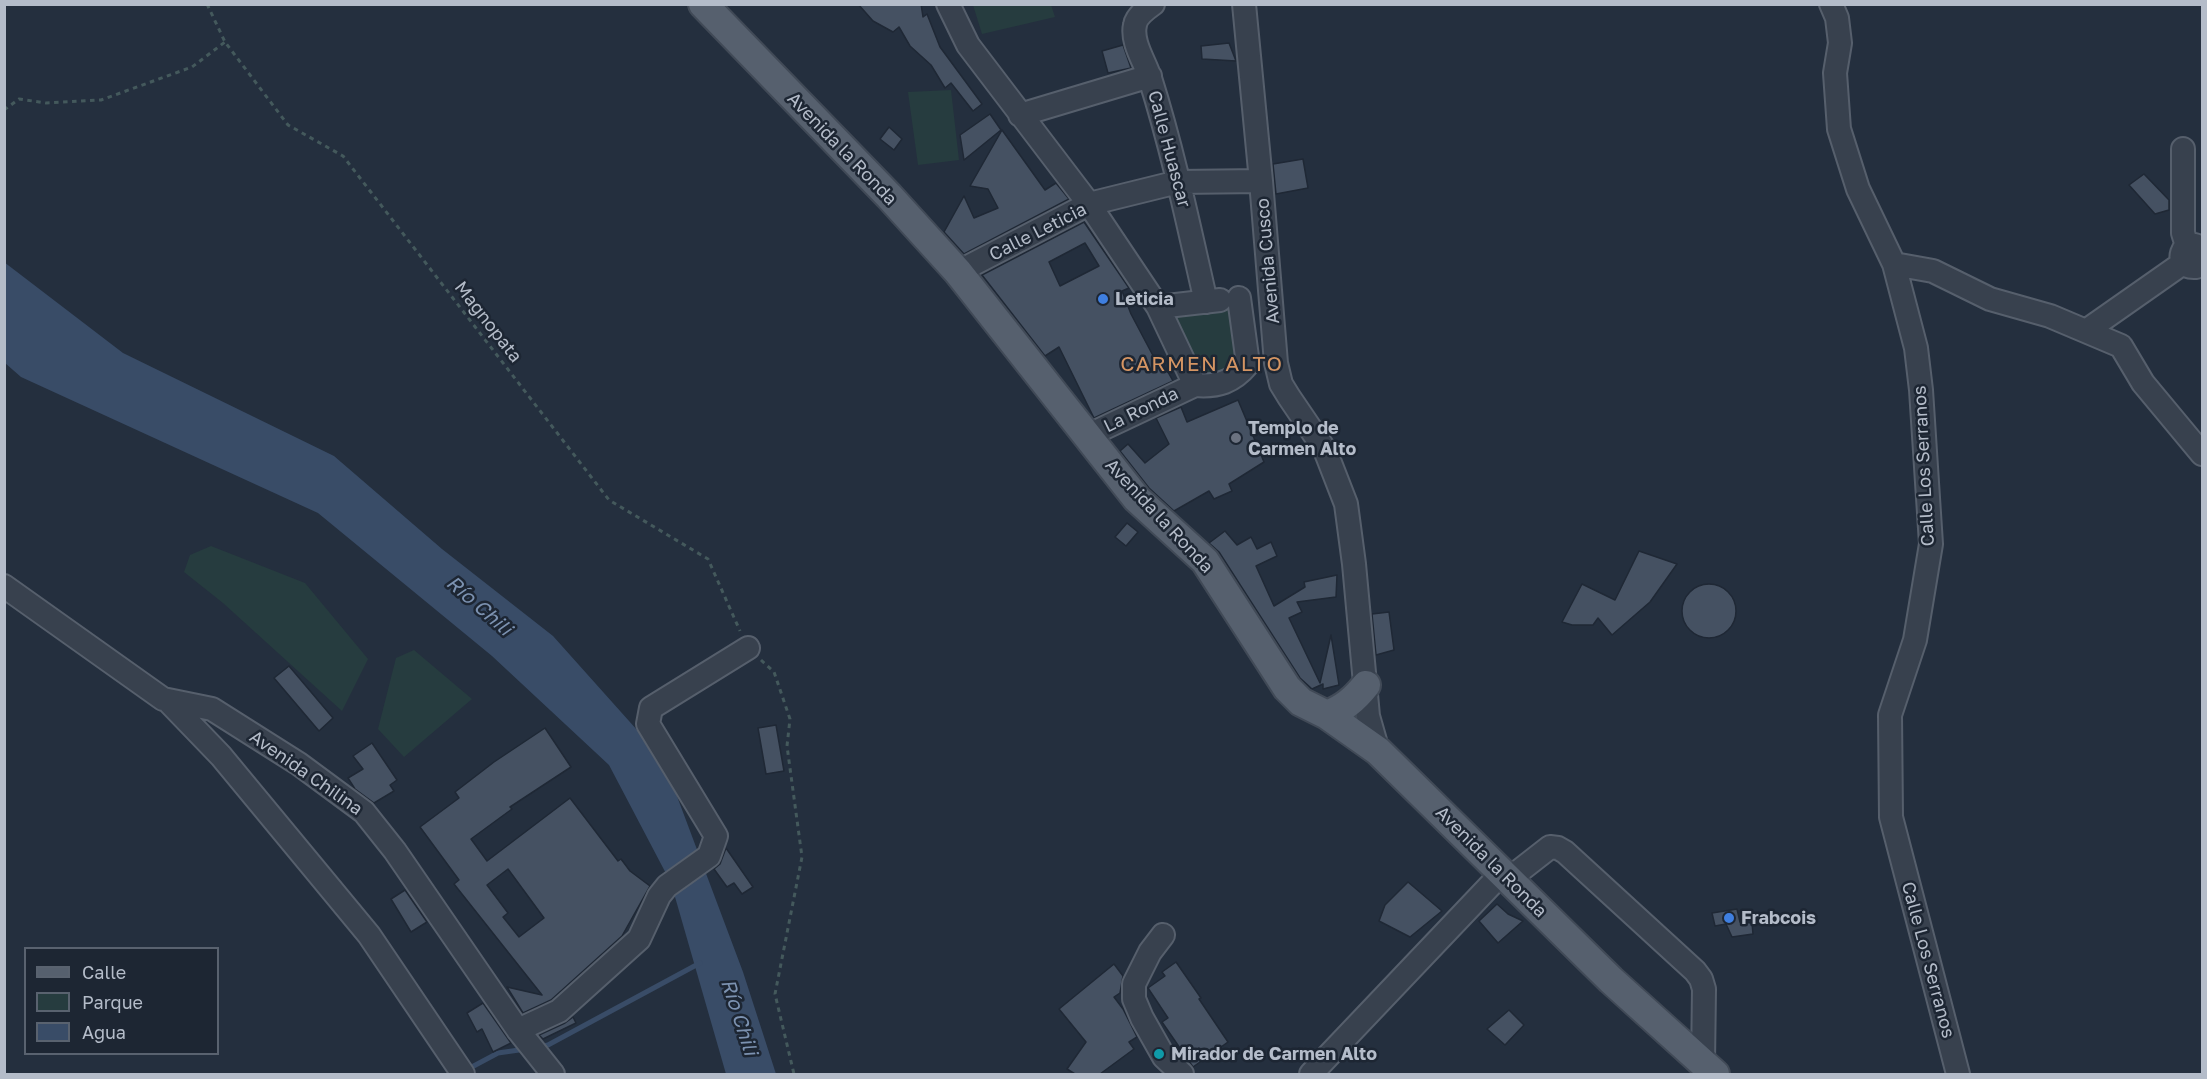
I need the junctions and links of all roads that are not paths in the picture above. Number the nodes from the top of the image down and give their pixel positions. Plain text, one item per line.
1 (702, 4) edge
2 (948, 4) edge
3 (1153, 4) edge
4 (1244, 4) edge
5 (1831, 4) edge
6 (1150, 76) junction
7 (1020, 115) junction
8 (2183, 149) dead end
9 (1261, 181) junction
10 (1178, 182) junction
11 (1089, 204) junction
12 (2195, 262) edge
13 (1894, 264) junction
14 (958, 272) junction
15 (1269, 295) junction
16 (1239, 298) junction
17 (1206, 302) junction
18 (1158, 307) junction
19 (2085, 331) junction
20 (1276, 363) junction
21 (1248, 364) junction
22 (1195, 385) junction
23 (1087, 436) junction
24 (2202, 454) edge
25 (4, 586) edge
26 (748, 648) road end
27 (1366, 685) junction
28 (172, 701) junction
29 (1327, 715) junction
30 (1378, 751) junction
31 (1506, 876) junction
32 (1163, 935) dead end
33 (523, 1035) junction
34 (547, 1068) edge
35 (1709, 1069) edge
36 (463, 1074) edge
37 (1182, 1074) edge
38 (1311, 1074) edge
39 (1958, 1074) edge

1 - 14 main road, Avenida la Ronda
2 - 7 street
3 - 6 street, Calle Huascar
4 - 9 street, Avenida Cusco
5 - 13 street, Calle Los Serranos
6 - 7 street
6 - 10 street, Calle Huascar
7 - 11 street
8 - 12 street
9 - 10 street, Calle Leticia
9 - 15 street, Avenida Cusco
10 - 11 street, Calle Leticia
10 - 17 street, Calle Huascar
11 - 14 street, Calle Leticia
11 - 18 street
12 - 19 street
13 - 19 street
13 - 39 street, Calle Los Serranos
14 - 23 main road, Avenida la Ronda
15 - 16 street
15 - 20 street, Avenida Cusco
16 - 17 street
16 - 21 street
17 - 18 street
18 - 22 street
19 - 24 street
20 - 21 street
20 - 27 street, Avenida Cusco
21 - 22 street, La Ronda
22 - 23 street, La Ronda
23 - 29 main road, Avenida la Ronda
25 - 28 street, Avenida Chilina
26 - 33 street
27 - 29 main road
27 - 30 street, Avenida Cusco
28 - 33 street, Avenida Chilina
28 - 36 street
29 - 30 main road, Avenida la Ronda
30 - 31 main road, Avenida la Ronda
31 - 35 main road, Avenida la Ronda
31 - 35 street
31 - 38 street
32 - 37 street
33 - 34 street, Avenida Chilina

